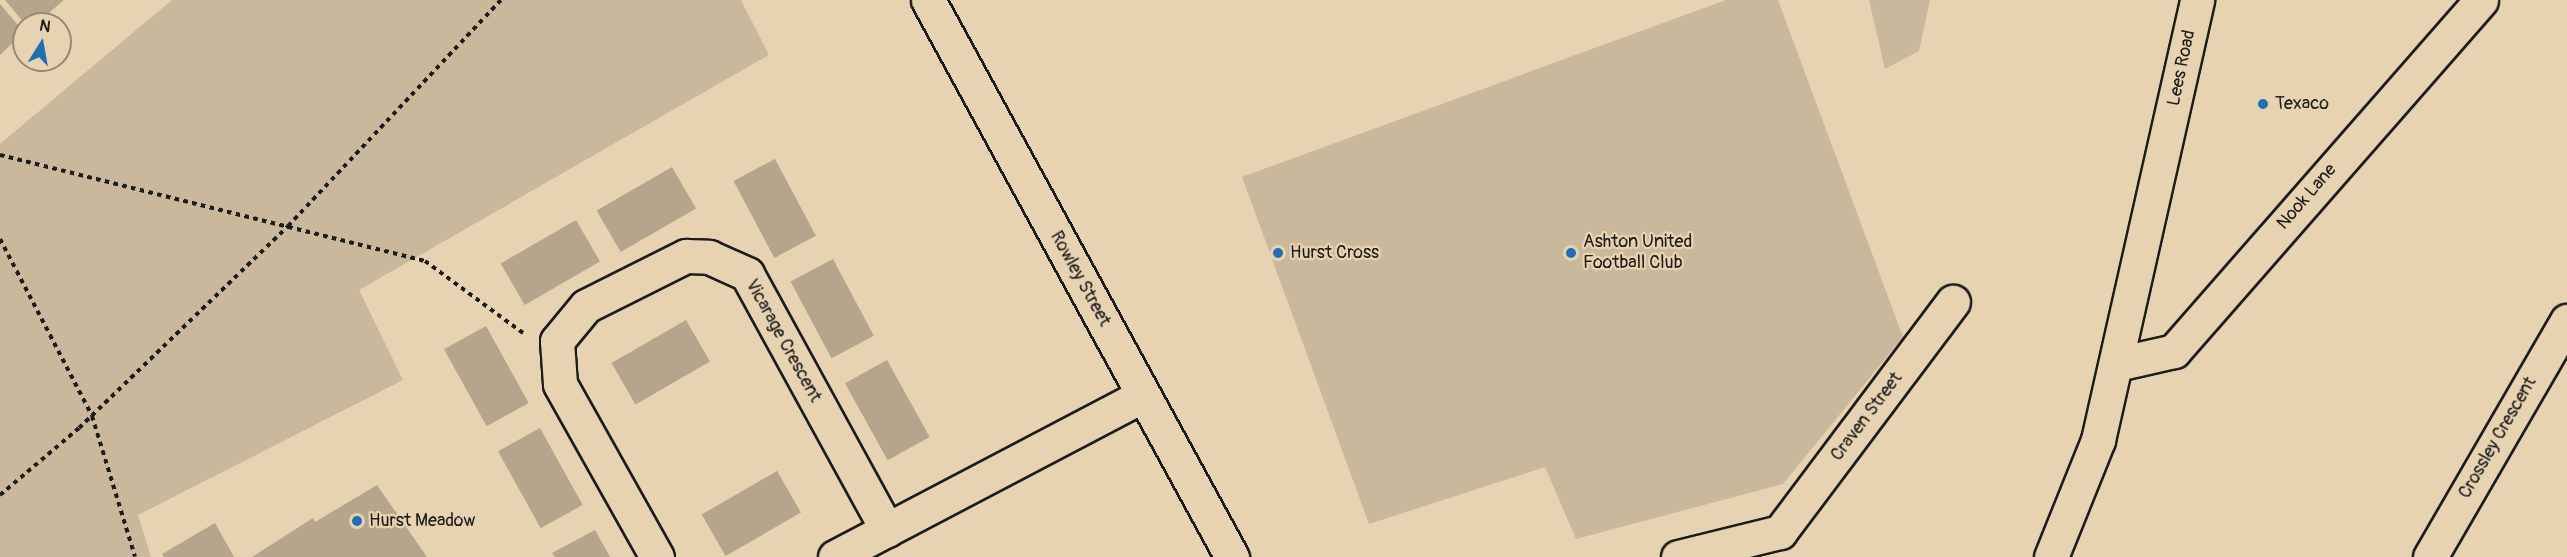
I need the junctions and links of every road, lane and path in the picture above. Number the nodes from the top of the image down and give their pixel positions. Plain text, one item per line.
1 (501, 0) edge
2 (928, 0) edge
3 (2197, 0) edge
4 (2481, 0) edge
5 (0, 156) edge
6 (288, 226) junction
7 (0, 239) edge
8 (1953, 302) dead end
9 (2567, 321) edge
10 (555, 357) junction
11 (2117, 364) junction
12 (1143, 394) junction
13 (92, 416) junction
14 (0, 495) edge
15 (887, 530) junction
16 (1740, 550) edge
17 (135, 557) edge
18 (657, 557) edge
19 (835, 557) edge
20 (1232, 557) edge
21 (1678, 557) edge
22 (2051, 557) edge
23 (2430, 557) edge

1 - 6 path
2 - 12 street, Rowley Street
3 - 11 street, Lees Road
4 - 11 street, Nook Lane
5 - 6 path
6 - 10 path
6 - 13 path
7 - 13 path
8 - 16 street, Craven Street
9 - 23 street, Crossley Crescent
10 - 15 street, Vicarage Crescent
10 - 18 street
11 - 22 street, Lees Road
12 - 15 street
12 - 20 street, Rowley Street
13 - 14 path
13 - 17 path
15 - 19 street
16 - 21 street

